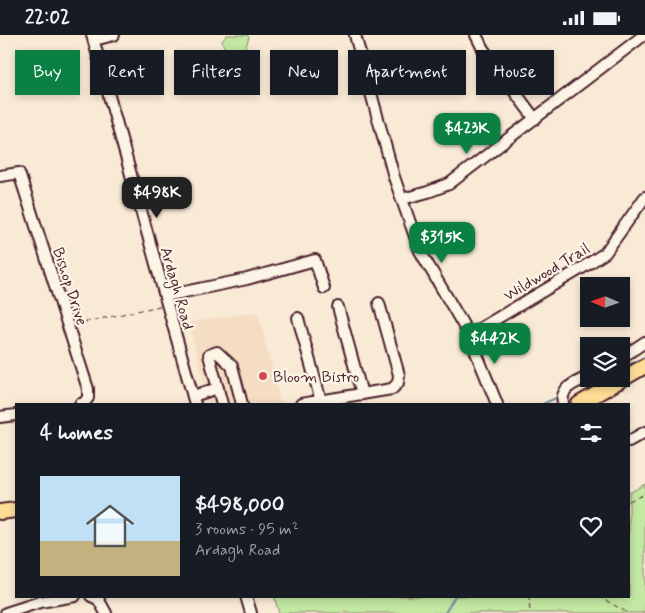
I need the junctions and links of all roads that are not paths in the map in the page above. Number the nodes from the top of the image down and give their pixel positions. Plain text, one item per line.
1 (114, 35) edge
2 (355, 35) edge
3 (476, 35) edge
4 (644, 35) edge
5 (93, 38) edge
6 (535, 119) junction
7 (0, 177) edge
8 (645, 197) edge
9 (402, 199) junction
10 (324, 288) dead end
11 (166, 300) junction
12 (379, 303) dead end
13 (338, 307) dead end
14 (298, 317) dead end
15 (469, 335) junction
16 (645, 342) edge
17 (630, 352) edge
18 (645, 367) edge
19 (580, 381) edge
20 (218, 388) junction
21 (362, 394) junction
22 (194, 400) edge
23 (321, 401) junction
24 (84, 403) edge
25 (222, 403) edge
26 (242, 403) edge
27 (308, 403) edge
28 (497, 403) edge
29 (563, 403) edge
30 (581, 403) edge
31 (15, 415) edge
32 (0, 417) edge
33 (645, 432) edge
34 (630, 440) edge
35 (15, 510) edge
36 (0, 512) edge
37 (65, 598) edge
38 (96, 598) edge
39 (247, 598) edge
40 (6, 613) edge
41 (106, 613) edge
42 (251, 613) edge

1 - 5 street
2 - 9 street
3 - 6 street
4 - 6 street
5 - 11 street, Ardagh Road
6 - 9 street
7 - 24 street, Bishop Drive
8 - 15 street, Wildwood Trail
9 - 15 street
10 - 11 street
11 - 22 street, Ardagh Road
12 - 21 street
13 - 21 street
14 - 23 street
15 - 28 street
16 - 17 street
18 - 30 main road
19 - 29 street
20 - 22 street
20 - 25 street
20 - 26 street
21 - 23 street
23 - 27 street
31 - 32 street
33 - 34 street
35 - 36 main road
37 - 40 street
38 - 41 street
39 - 42 street

